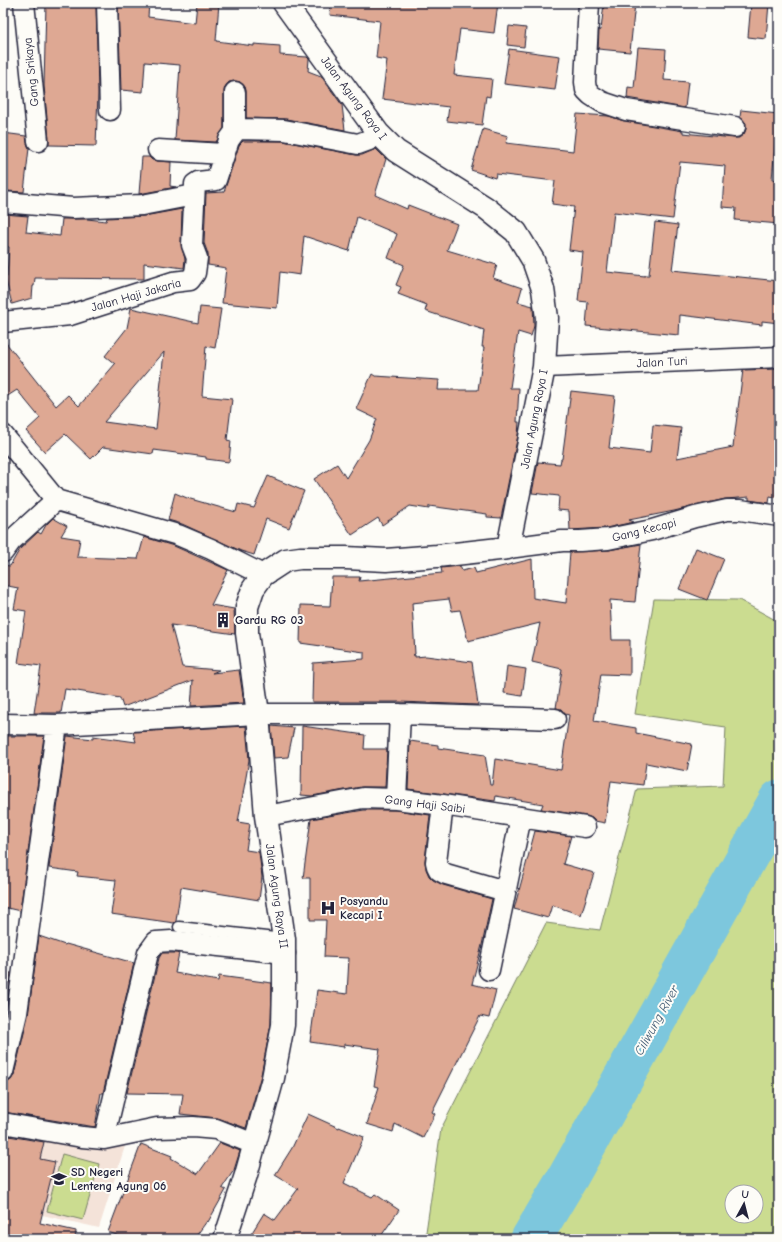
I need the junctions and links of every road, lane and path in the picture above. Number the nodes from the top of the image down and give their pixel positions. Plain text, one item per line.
1 (24, 3) edge
2 (107, 3) edge
3 (284, 3) edge
4 (589, 3) edge
5 (235, 92) dead end
6 (110, 110) dead end
7 (735, 128) dead end
8 (235, 130) junction
9 (378, 133) junction
10 (38, 140) dead end
11 (158, 150) dead end
12 (223, 154) junction
13 (194, 195) junction
14 (3, 202) edge
15 (3, 322) edge
16 (779, 357) edge
17 (544, 368) junction
18 (3, 434) edge
19 (56, 500) junction
20 (779, 516) edge
21 (508, 548) junction
22 (3, 552) edge
23 (263, 575) junction
24 (258, 714) junction
25 (400, 714) junction
26 (555, 719) dead end
27 (3, 724) edge
28 (57, 725) junction
29 (396, 799) junction
30 (442, 805) junction
31 (266, 816) junction
32 (521, 817) junction
33 (584, 827) dead end
34 (505, 891) junction
35 (179, 926) dead end
36 (285, 946) junction
37 (489, 970) dead end
38 (3, 1072) edge
39 (3, 1123) edge
40 (104, 1138) junction
41 (254, 1144) junction
42 (225, 1239) edge

1 - 10 street, Gang Srikaya
2 - 6 street
3 - 9 street, Jalan Agung Raya I
4 - 7 street
5 - 8 street
8 - 9 street
8 - 12 street
9 - 17 street, Jalan Agung Raya I
11 - 12 street
12 - 13 street
13 - 14 street
13 - 15 street, Jalan Haji Jakaria
16 - 17 street, Jalan Turi
17 - 21 street, Jalan Agung Raya I
18 - 19 street
19 - 22 street
19 - 23 street
20 - 21 street, Gang Kecapi
21 - 23 street
23 - 24 street
24 - 25 street
24 - 28 street
24 - 31 street, Jalan Agung Raya II
25 - 26 street
25 - 29 street
27 - 28 street
28 - 38 street
29 - 30 street, Gang Haji Saibi
29 - 31 street, Gang Haji Saibi
30 - 32 street, Gang Haji Saibi
30 - 34 street
31 - 36 street, Jalan Agung Raya II
32 - 33 street, Gang Haji Saibi
32 - 34 street
34 - 37 street
35 - 36 lane
36 - 40 street
36 - 41 street, Jalan Agung Raya II
39 - 40 street
40 - 41 street
41 - 42 street, Jalan Agung Raya II

